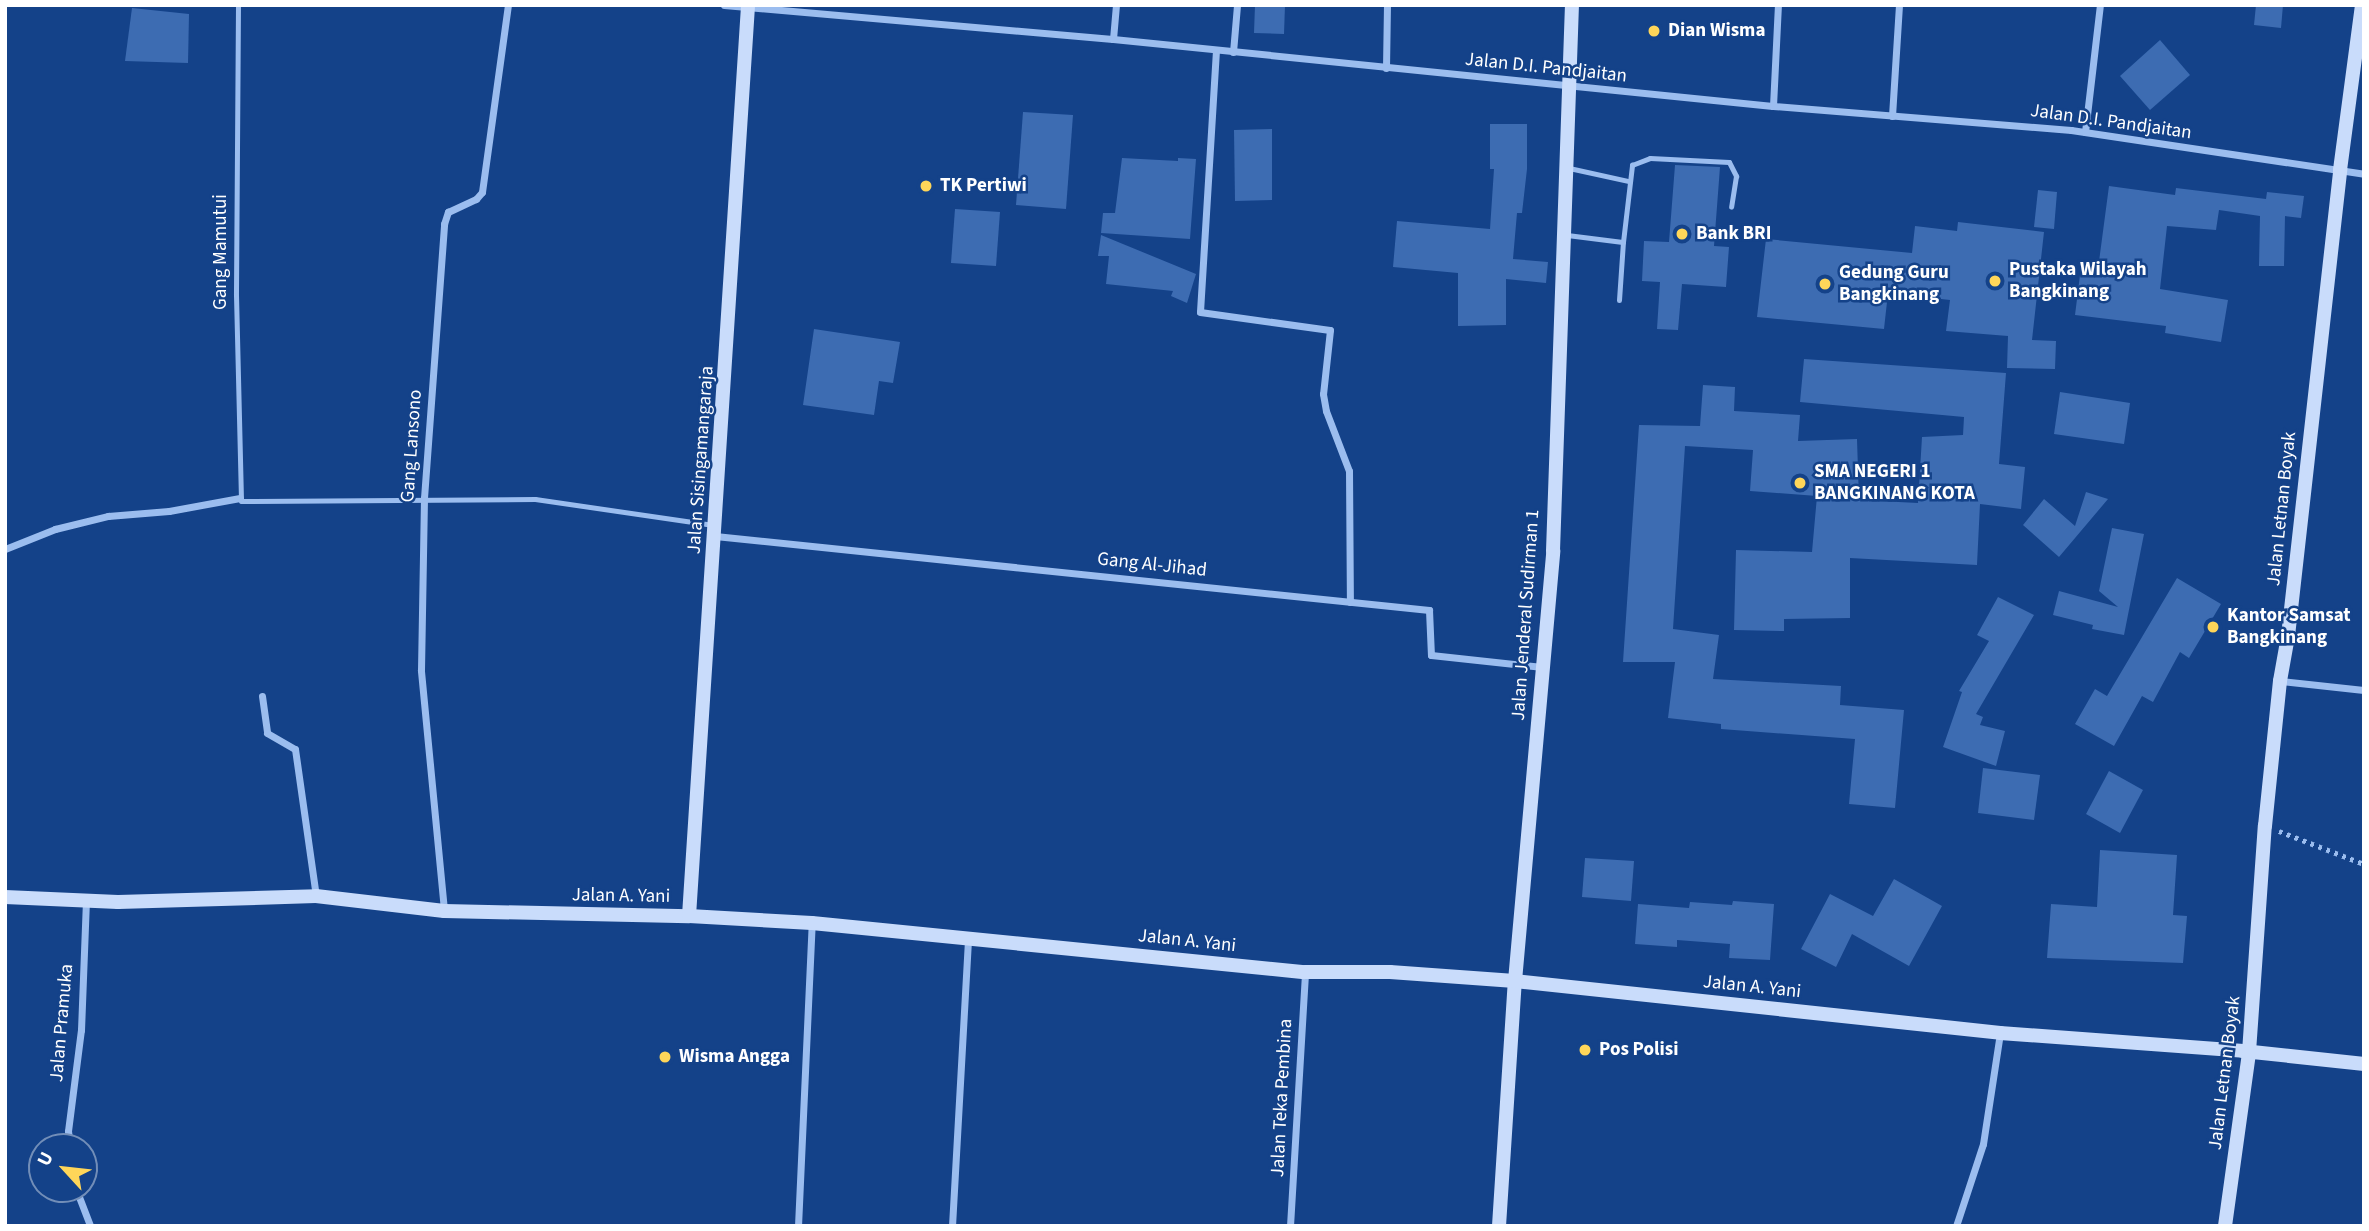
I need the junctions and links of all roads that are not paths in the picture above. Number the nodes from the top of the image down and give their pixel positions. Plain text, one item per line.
1 (238, 5) edge
2 (508, 5) edge
3 (724, 5) edge
4 (1116, 5) edge
5 (1237, 5) edge
6 (1387, 5) edge
7 (1572, 5) edge
8 (1777, 5) edge
9 (1899, 5) edge
10 (2100, 5) edge
11 (2362, 5) edge
12 (748, 7) edge
13 (1114, 39) junction
14 (1216, 50) junction
15 (1233, 52) junction
16 (1386, 68) junction
17 (1570, 87) junction
18 (1773, 106) junction
19 (1892, 116) junction
20 (2085, 132) junction
21 (1567, 167) junction
22 (2340, 172) junction
23 (2364, 174) edge
24 (1628, 181) junction
25 (1731, 207) dead end
26 (1564, 234) junction
27 (1623, 242) junction
28 (1619, 300) dead end
29 (240, 498) junction
30 (424, 498) junction
31 (716, 531) junction
32 (5, 549) edge
33 (1350, 602) junction
34 (1542, 667) junction
35 (2280, 681) junction
36 (2364, 690) edge
37 (262, 696) dead end
38 (316, 896) junction
39 (5, 897) edge
40 (86, 901) junction
41 (444, 911) junction
42 (689, 916) junction
43 (812, 923) junction
44 (968, 938) junction
45 (1305, 972) junction
46 (1514, 981) junction
47 (2000, 1034) junction
48 (2249, 1052) junction
49 (2364, 1064) edge
50 (68, 1133) edge
51 (81, 1203) edge
52 (90, 1226) edge
53 (798, 1226) edge
54 (952, 1226) edge
55 (1290, 1226) edge
56 (1499, 1226) edge
57 (1956, 1226) edge
58 (2225, 1226) edge

1 - 29 lane, Gang Mamutui
2 - 30 street, Gang Lansono
3 - 12 street, Jalan D.I. Pandjaitan
4 - 13 street
5 - 15 street
6 - 16 street
7 - 17 street, Jalan Jenderal Sudirman 1
8 - 18 street
9 - 19 street
10 - 20 street
11 - 22 street, Jalan Letnan Boyak
12 - 13 street, Jalan D.I. Pandjaitan
12 - 31 street, Jalan Sisingamangaraja
13 - 14 street, Jalan D.I. Pandjaitan
14 - 15 street, Jalan D.I. Pandjaitan
14 - 33 street
15 - 16 street, Jalan D.I. Pandjaitan
16 - 17 street, Jalan D.I. Pandjaitan
17 - 18 street, Jalan D.I. Pandjaitan
17 - 21 street, Jalan Jenderal Sudirman 1
18 - 19 street, Jalan D.I. Pandjaitan
19 - 20 street, Jalan D.I. Pandjaitan
20 - 22 street, Jalan D.I. Pandjaitan
21 - 24 lane
21 - 26 street, Jalan Jenderal Sudirman 1
22 - 23 street, Jalan D.I. Pandjaitan
22 - 35 street, Jalan Letnan Boyak
24 - 25 lane
24 - 27 lane
26 - 27 lane
26 - 34 street, Jalan Jenderal Sudirman 1
27 - 28 lane
29 - 30 lane
29 - 32 street
30 - 31 lane
30 - 41 street, Gang Lansono
31 - 33 street, Gang Al-Jihad
31 - 42 street, Jalan Sisingamangaraja
33 - 34 street, Gang Al-Jihad
34 - 46 street, Jalan Jenderal Sudirman 1
35 - 36 street
35 - 48 street, Jalan Letnan Boyak
37 - 38 street
38 - 40 street, Jalan A. Yani
38 - 41 street, Jalan A. Yani
39 - 40 street, Jalan A. Yani
40 - 50 street, Jalan Pramuka
41 - 42 street, Jalan A. Yani
42 - 43 street, Jalan A. Yani
43 - 44 street, Jalan A. Yani
43 - 53 street
44 - 45 street, Jalan A. Yani
44 - 54 street
45 - 46 street, Jalan A. Yani
45 - 55 street, Jalan Teka Pembina
46 - 47 street, Jalan A. Yani
46 - 56 street, Jalan Jenderal Sudirman 1
47 - 48 street, Jalan A. Yani
47 - 57 street
48 - 49 street, Jalan A. Yani
48 - 58 street, Jalan Letnan Boyak
51 - 52 street

